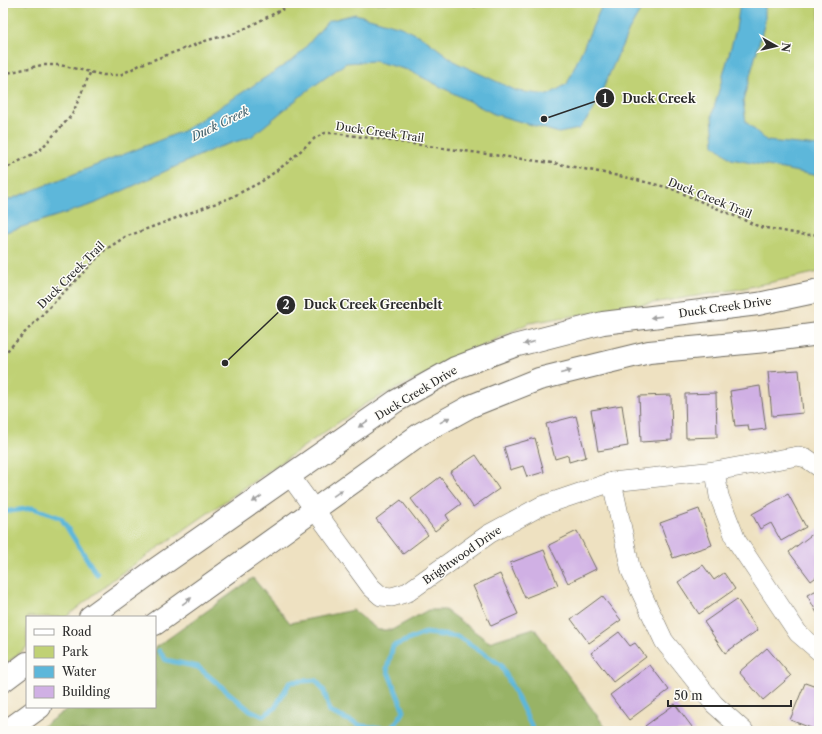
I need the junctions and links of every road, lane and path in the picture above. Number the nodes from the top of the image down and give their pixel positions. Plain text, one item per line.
1 (295, 3) edge
2 (438, 3) edge
3 (494, 3) edge
4 (91, 73) junction
5 (3, 74) edge
6 (3, 170) edge
7 (819, 234) edge
8 (819, 291) edge
9 (819, 334) edge
10 (3, 355) edge
11 (813, 462) edge
12 (715, 471) junction
13 (290, 476) junction
14 (612, 482) junction
15 (315, 509) junction
16 (91, 616) edge
17 (156, 623) edge
18 (819, 651) edge
19 (26, 664) edge
20 (3, 680) edge
21 (39, 708) edge
22 (7, 731) edge
23 (744, 731) edge

1 - 4 path
2 - 3 path
4 - 5 path
4 - 6 path
7 - 10 path, Duck Creek Trail
8 -> 13 main road, Duck Creek Drive
15 -> 9 main road
11 - 12 street, Brightwood Drive
12 - 14 street, Brightwood Drive
12 - 18 street
13 - 15 street, Brightwood Drive
13 -> 16 main road, Duck Creek Drive
14 - 15 street, Brightwood Drive
14 - 23 street
17 -> 15 main road
19 - 20 main road
21 - 22 main road

